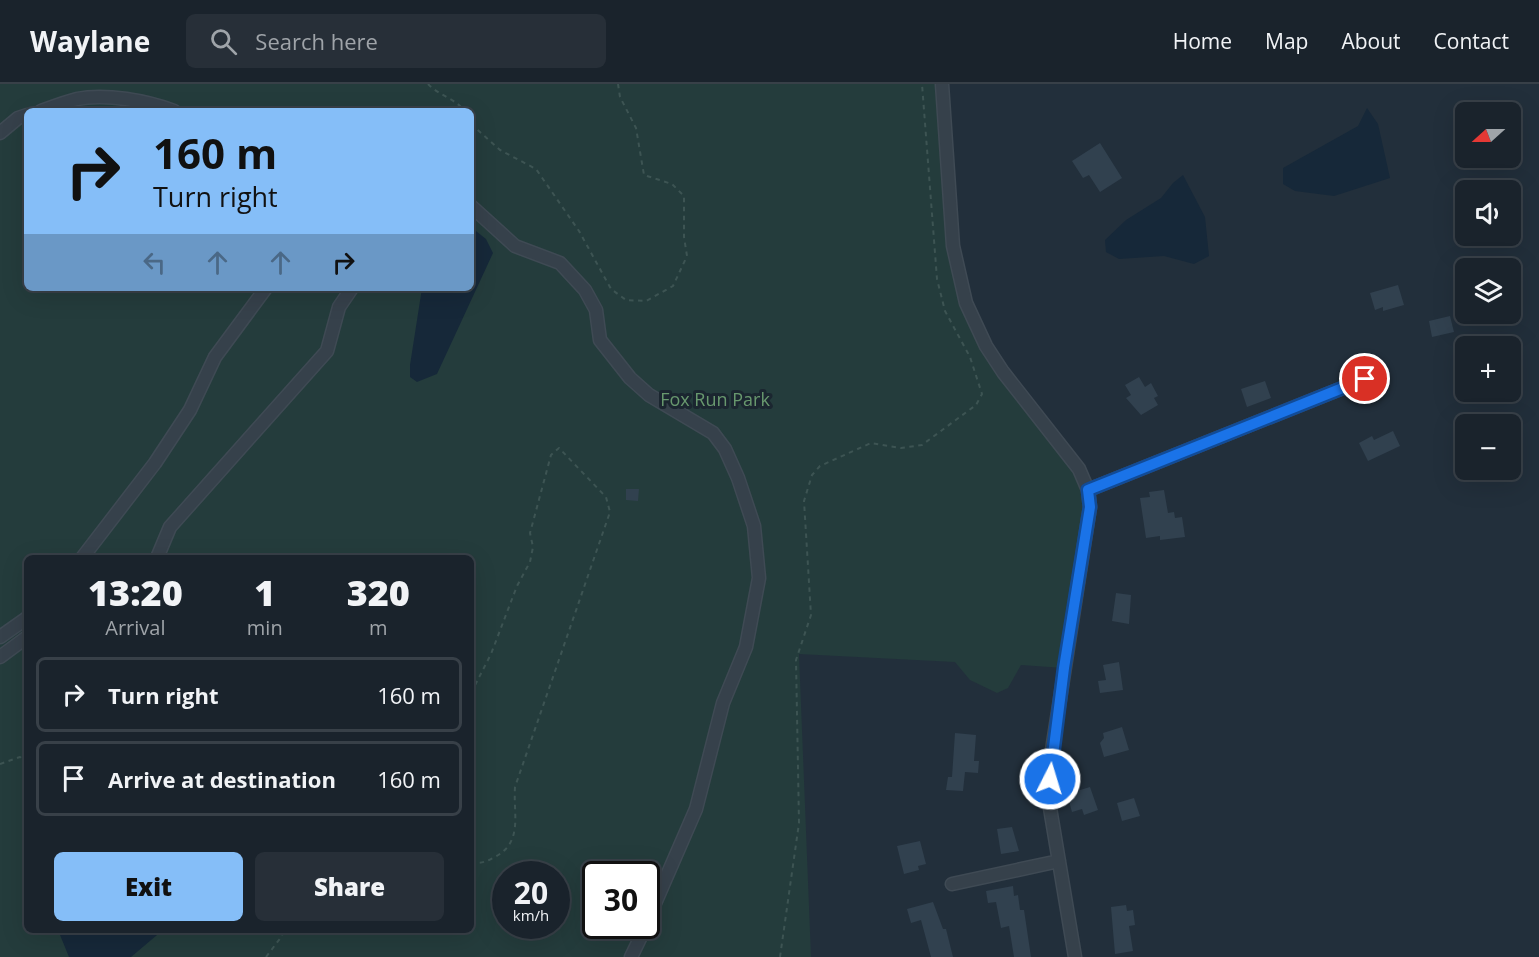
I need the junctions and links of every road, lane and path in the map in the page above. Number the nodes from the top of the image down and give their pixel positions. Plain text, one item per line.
1 (428, 84) edge
2 (618, 84) edge
3 (922, 84) edge
4 (942, 84) edge
5 (50, 108) edge
6 (166, 108) edge
7 (462, 108) edge
8 (24, 117) edge
9 (474, 127) edge
10 (0, 133) edge
11 (474, 209) edge
12 (264, 291) edge
13 (350, 291) edge
14 (1365, 379) dead end
15 (1088, 490) junction
16 (84, 555) edge
17 (158, 555) edge
18 (24, 620) edge
19 (0, 637) edge
20 (24, 639) edge
21 (0, 657) edge
22 (474, 687) edge
23 (24, 760) edge
24 (0, 764) edge
25 (1059, 861) junction
26 (474, 863) edge
27 (952, 884) dead end
28 (660, 893) edge
29 (282, 933) edge
30 (639, 939) edge
31 (266, 957) edge
32 (631, 957) edge
33 (780, 957) edge
34 (1075, 957) edge

1 - 7 path
2 - 9 path
3 - 33 path
4 - 15 street
5 - 6 street
8 - 10 street
11 - 28 street
12 - 16 street
13 - 17 street
14 - 15 street
15 - 25 street
18 - 19 street
20 - 21 street
22 - 26 path
23 - 24 path
25 - 27 street
25 - 34 street
29 - 31 path
30 - 32 street

